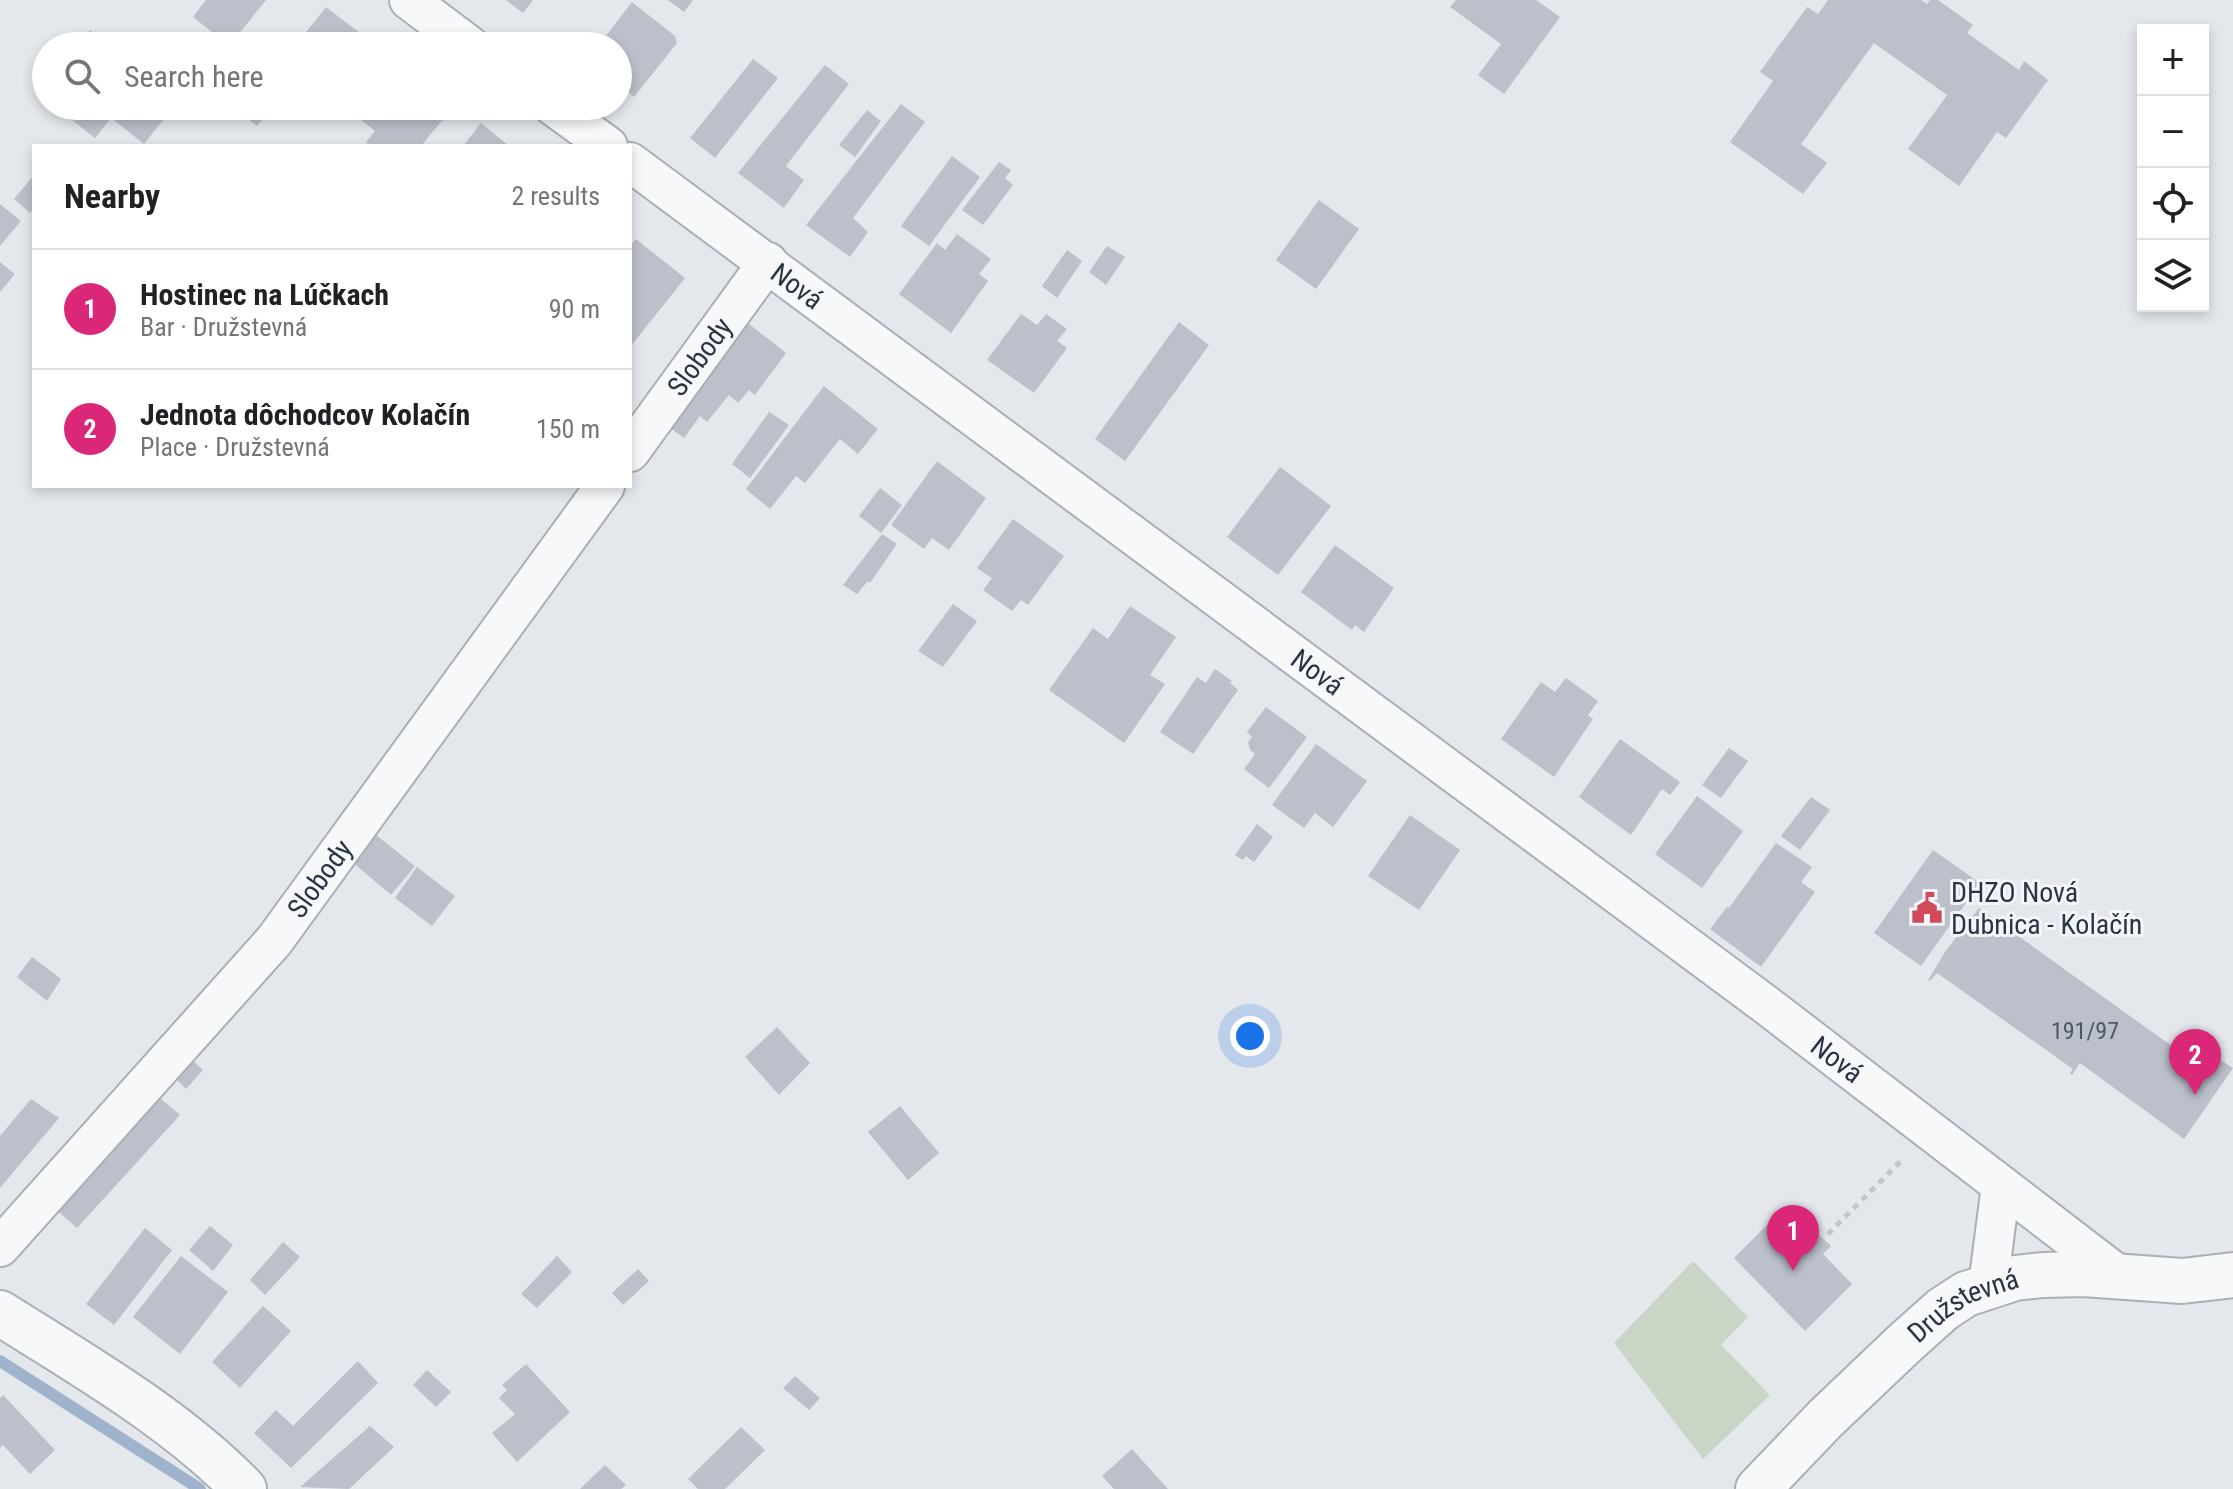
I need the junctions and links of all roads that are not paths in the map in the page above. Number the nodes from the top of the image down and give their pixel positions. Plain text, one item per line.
1 (409, 0) edge
2 (451, 32) edge
3 (572, 120) edge
4 (605, 144) edge
5 (632, 163) edge
6 (768, 262) junction
7 (632, 449) edge
8 (604, 488) edge
9 (2001, 1186) junction
10 (0, 1247) edge
11 (2233, 1275) edge
12 (2121, 1277) junction
13 (1988, 1286) junction
14 (0, 1313) edge
15 (244, 1489) edge
16 (1758, 1489) edge

1 - 2 street
3 - 4 street
5 - 6 street, Nová
6 - 7 street, Slobody
6 - 9 street, Nová
8 - 10 street, Slobody
9 - 12 street, Nová
9 - 13 street
11 - 12 street, Družstevná
12 - 13 street, Družstevná
13 - 16 street, Družstevná
14 - 15 street

